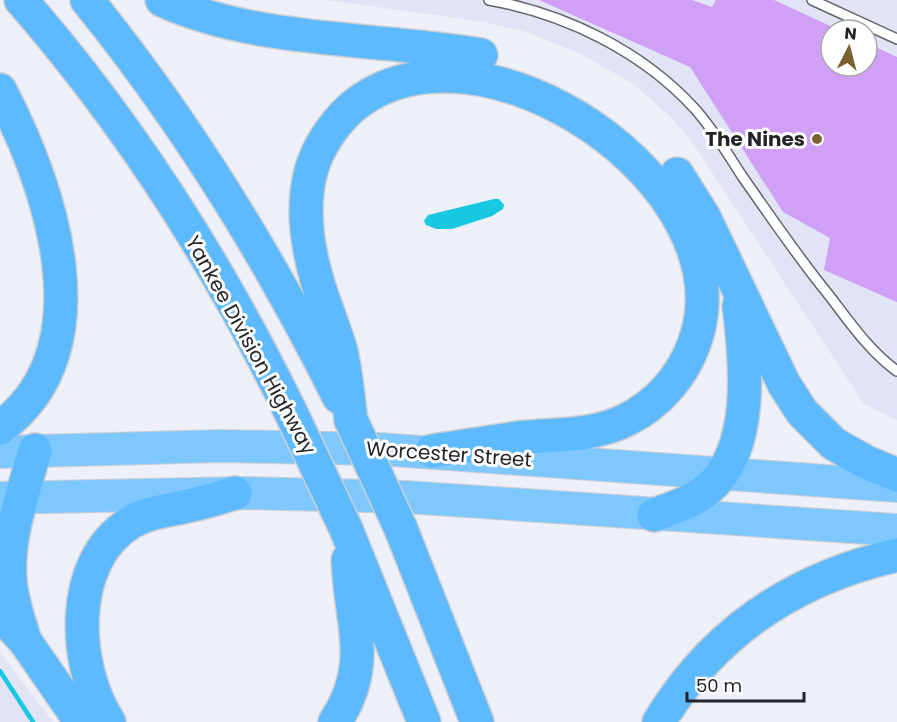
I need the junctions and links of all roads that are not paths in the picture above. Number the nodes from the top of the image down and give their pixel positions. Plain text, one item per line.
1 (21, 0) edge
2 (87, 0) edge
3 (162, 0) edge
4 (489, 0) edge
5 (812, 0) edge
6 (897, 39) edge
7 (0, 90) edge
8 (737, 290) junction
9 (896, 370) edge
10 (351, 420) junction
11 (0, 428) edge
12 (34, 450) junction
13 (432, 451) junction
14 (0, 452) edge
15 (722, 473) junction
16 (897, 475) edge
17 (897, 486) edge
18 (235, 493) junction
19 (11, 497) edge
20 (654, 515) junction
21 (346, 529) junction
22 (897, 530) edge
23 (897, 555) edge
24 (0, 614) edge
25 (25, 641) junction
26 (81, 722) edge
27 (109, 722) edge
28 (335, 722) edge
29 (424, 722) edge
30 (477, 722) edge
31 (659, 722) edge

1 - 21 highway, Yankee Division Highway, bridge
2 - 10 highway
3 - 8 highway
4 - 9 lane
5 - 6 lane
7 - 11 highway
8 - 15 highway
8 - 16 highway
10 - 13 highway
10 - 30 highway, bridge
12 - 13 highway, Worcester Street
12 - 14 highway, Worcester Street
12 - 19 highway
13 - 15 highway, Worcester Street
15 - 17 highway, Worcester Street
15 - 20 highway
18 - 19 highway
18 - 20 highway
18 - 27 highway
19 - 25 highway
20 - 22 highway
21 - 28 highway
21 - 29 highway, Yankee Division Highway
23 - 31 highway
24 - 25 highway
25 - 26 highway

